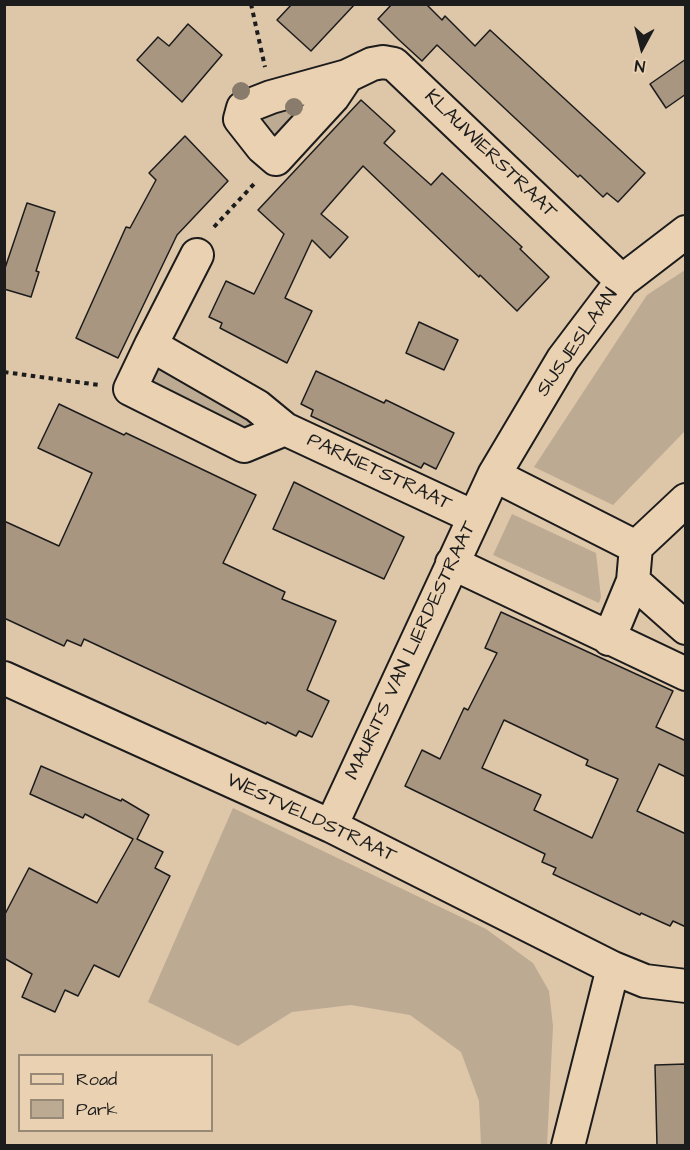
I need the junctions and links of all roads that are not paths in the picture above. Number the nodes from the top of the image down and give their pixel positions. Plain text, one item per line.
1 (347, 76) junction
2 (686, 232) edge
3 (197, 255) road end
4 (622, 281) junction
5 (151, 345) junction
6 (285, 429) junction
7 (494, 475) junction
8 (686, 500) edge
9 (474, 518) junction
10 (636, 548) junction
11 (452, 563) junction
12 (633, 581) junction
13 (686, 628) edge
14 (609, 639) junction
15 (686, 674) edge
16 (4, 678) edge
17 (331, 826) junction
18 (613, 968) junction
19 (686, 986) edge
20 (568, 1146) edge

1 - 1 street, KLAUWIERSTRAAT
1 - 4 street, KLAUWIERSTRAAT
2 - 4 street, SIJSJESLAAN
3 - 5 street
4 - 7 street, SIJSJESLAAN
5 - 6 street, PARKIETSTRAAT
5 - 6 street, PARKIETSTRAAT
6 - 9 street, PARKIETSTRAAT
7 - 9 street, MAURITS VAN LIERDESTRAAT
7 - 10 street
8 - 10 street
9 - 11 street, MAURITS VAN LIERDESTRAAT
10 - 12 street
11 - 14 street
11 - 17 street, MAURITS VAN LIERDESTRAAT
12 - 13 street
12 - 14 street
14 - 15 street
16 - 17 street, WESTVELDSTRAAT
17 - 18 street, WESTVELDSTRAAT
18 - 19 street, WESTVELDSTRAAT
18 - 20 street

